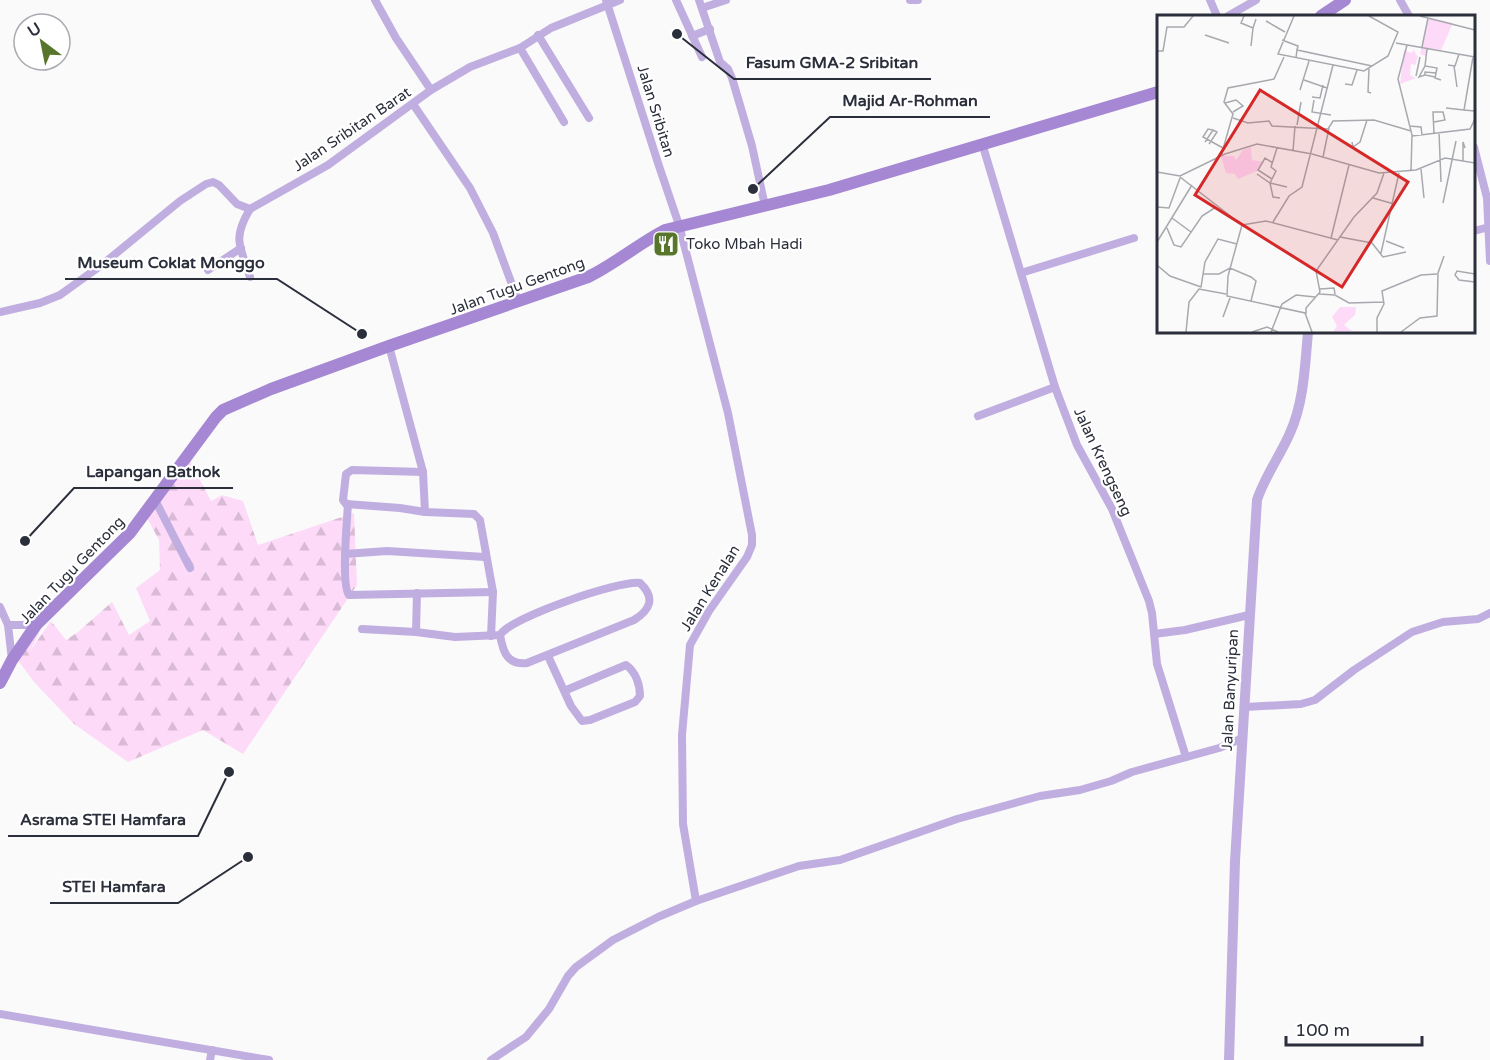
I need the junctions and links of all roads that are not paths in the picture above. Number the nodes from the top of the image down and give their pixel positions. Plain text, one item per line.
1 (375, 0) edge
2 (620, 0) edge
3 (676, 0) edge
4 (726, 0) edge
5 (910, 0) edge
6 (918, 0) edge
7 (1210, 0) edge
8 (1256, 0) edge
9 (1345, 0) edge
10 (1400, 0) edge
11 (608, 3) edge
12 (700, 4) edge
13 (1217, 15) edge
14 (1230, 15) edge
15 (1322, 15) edge
16 (1408, 15) edge
17 (710, 29) junction
18 (538, 35) junction
19 (692, 36) junction
20 (520, 48) junction
21 (702, 57) dead end
22 (431, 90) junction
23 (1157, 92) edge
24 (413, 104) junction
25 (588, 118) dead end
26 (564, 122) dead end
27 (982, 143) junction
28 (1475, 154) edge
29 (765, 206) junction
30 (250, 209) junction
31 (679, 225) junction
32 (1489, 226) edge
33 (1134, 238) dead end
34 (241, 248) junction
35 (1490, 261) edge
36 (208, 270) dead end
37 (1021, 273) junction
38 (250, 277) dead end
39 (518, 301) junction
40 (0, 312) edge
41 (1308, 333) edge
42 (389, 346) junction
43 (1055, 387) junction
44 (978, 416) dead end
45 (423, 472) junction
46 (155, 500) junction
47 (348, 504) junction
48 (425, 512) junction
49 (345, 554) junction
50 (485, 557) junction
51 (190, 568) dead end
52 (493, 592) junction
53 (417, 594) junction
54 (0, 607) edge
55 (1490, 613) edge
56 (1249, 615) junction
57 (8, 625) junction
58 (36, 625) junction
59 (362, 629) dead end
60 (417, 632) junction
61 (1154, 634) junction
62 (496, 636) junction
63 (548, 656) junction
64 (12, 660) junction
65 (0, 683) edge
66 (564, 691) junction
67 (1245, 707) junction
68 (1243, 738) junction
69 (1186, 757) junction
70 (696, 901) junction
71 (0, 1014) edge
72 (212, 1050) junction
73 (210, 1060) edge
74 (268, 1060) edge
75 (491, 1060) edge
76 (1229, 1060) edge

1 - 22 street
2 - 11 street, Jalan Sribitan Barat
3 - 19 street
4 - 12 street
5 - 6 street
7 - 13 street
8 - 14 street
9 - 15 main road
10 - 16 street
11 - 18 street, Jalan Sribitan Barat
11 - 31 street, Jalan Sribitan
12 - 17 street
17 - 19 street
17 - 29 street
18 - 20 street, Jalan Sribitan Barat
18 - 25 street
19 - 21 street
20 - 22 street, Jalan Sribitan Barat
20 - 26 street
22 - 24 street, Jalan Sribitan Barat
23 - 27 main road, Jalan Tugu Gentong
24 - 30 street, Jalan Sribitan Barat
24 - 39 street
27 - 29 main road, Jalan Tugu Gentong
27 - 37 street, Jalan Krengseng
28 - 32 street
29 - 31 main road, Jalan Tugu Gentong
30 - 34 street
30 - 40 street
31 - 39 main road, Jalan Tugu Gentong
31 - 70 street, Jalan Kenalan
32 - 35 street
33 - 37 street
34 - 36 street
34 - 38 street
37 - 43 street, Jalan Krengseng
39 - 42 main road, Jalan Tugu Gentong
41 - 56 street, Jalan Banyuripan
42 - 45 street
42 - 46 main road, Jalan Tugu Gentong
43 - 44 street
43 - 61 street, Jalan Krengseng
45 - 47 street
45 - 48 street
46 - 51 street
46 - 58 main road, Jalan Tugu Gentong
47 - 48 street
47 - 49 street
48 - 50 street
49 - 50 street
49 - 53 street
50 - 52 street
52 - 53 street
52 - 62 street
53 - 60 street
54 - 57 street
55 - 67 street
56 - 61 street
56 - 67 street, Jalan Banyuripan
57 - 58 street
57 - 64 street
58 - 64 main road, Jalan Tugu Gentong
59 - 60 street
60 - 62 street
61 - 69 street, Jalan Krengseng
62 - 63 street
62 - 63 street
63 - 66 street
64 - 65 main road, Jalan Tugu Gentong
66 - 66 street
67 - 68 street, Jalan Banyuripan
68 - 69 street
68 - 76 street, Jalan Banyuripan
69 - 70 street
70 - 75 street
71 - 72 street
72 - 73 street
72 - 74 street

